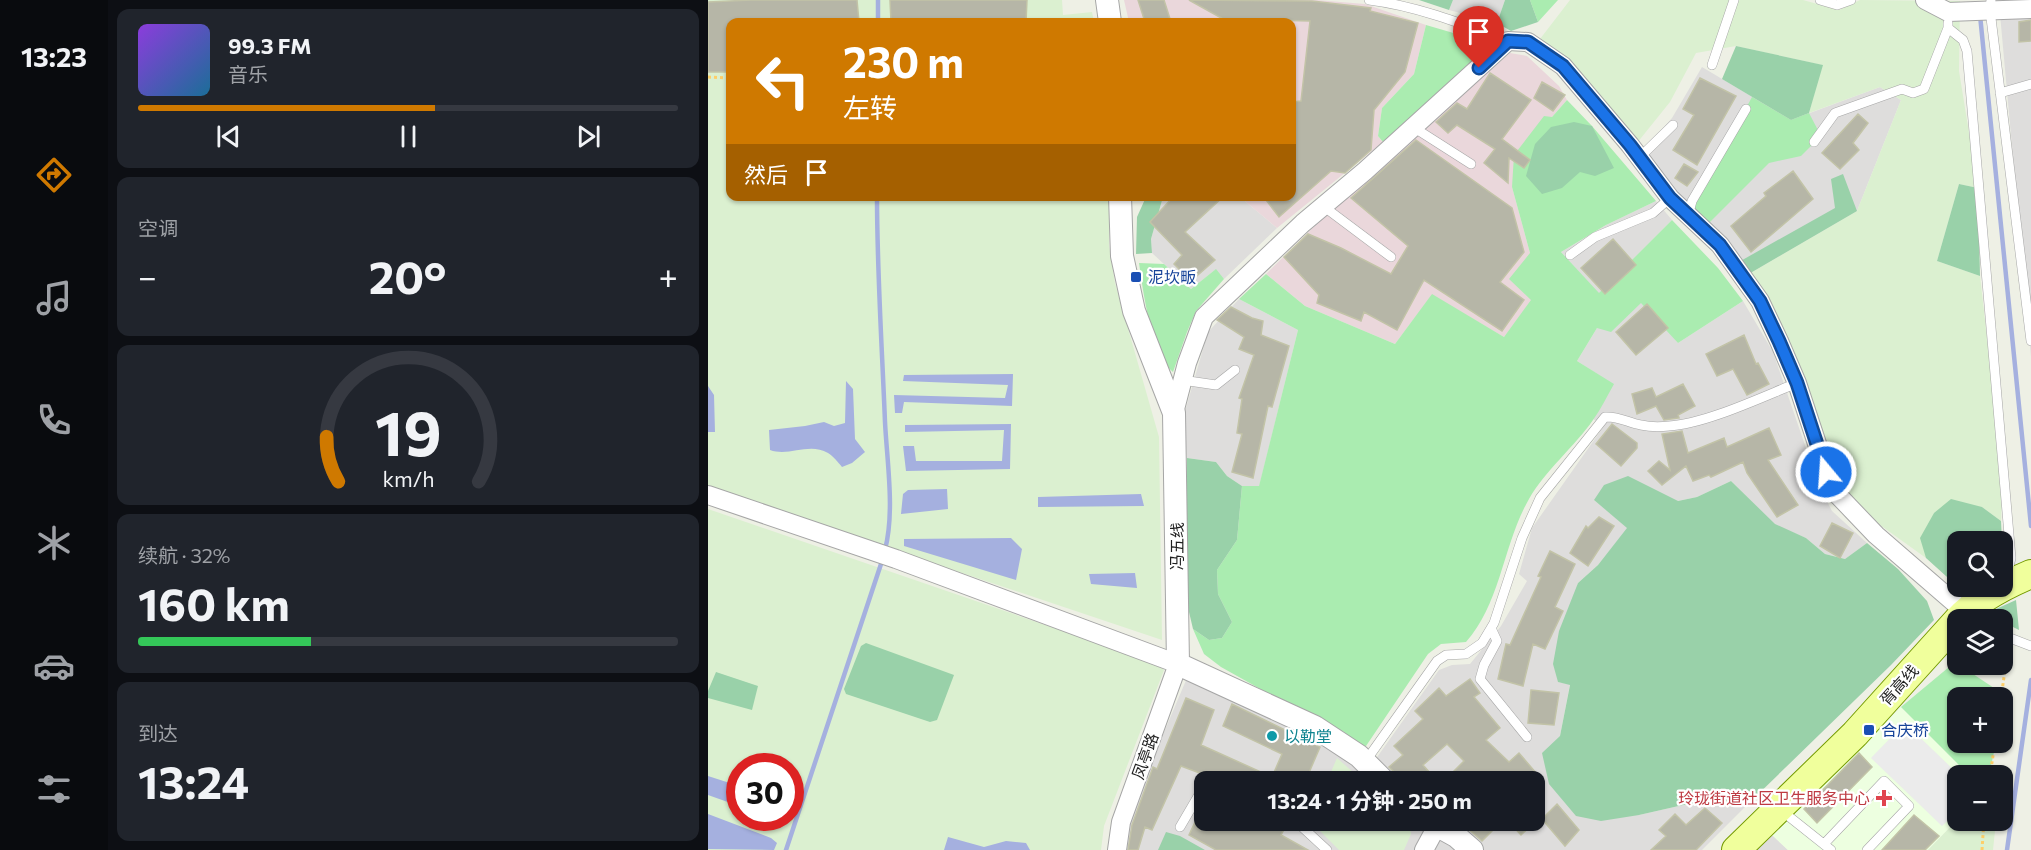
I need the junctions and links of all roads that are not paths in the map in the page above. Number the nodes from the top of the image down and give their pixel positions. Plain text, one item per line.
1 (1107, 0) edge
2 (1369, 0) edge
3 (1734, 0) edge
4 (1820, 0) edge
5 (1851, 0) edge
6 (1925, 0) edge
7 (1991, 5) edge
8 (2031, 9) edge
9 (1109, 18) edge
10 (1948, 20) junction
11 (1508, 41) junction
12 (1712, 65) dead end
13 (2031, 84) edge
14 (2000, 93) junction
15 (1746, 109) dead end
16 (1672, 125) dead end
17 (1413, 127) junction
18 (1814, 142) dead end
19 (1639, 158) junction
20 (1471, 164) dead end
21 (1670, 198) junction
22 (1120, 201) edge
23 (1323, 206) junction
24 (1689, 216) junction
25 (1570, 255) dead end
26 (1391, 257) dead end
27 (2027, 276) edge
28 (2031, 341) edge
29 (1235, 370) dead end
30 (1182, 380) junction
31 (1797, 383) junction
32 (1174, 413) junction
33 (708, 495) edge
34 (2009, 531) edge
35 (2031, 574) edge
36 (2013, 582) edge
37 (1989, 597) edge
38 (1955, 609) edge
39 (1974, 609) edge
40 (1491, 628) junction
41 (1947, 634) edge
42 (2013, 639) edge
43 (2031, 646) edge
44 (1178, 664) junction
45 (1527, 737) dead end
46 (1365, 762) junction
47 (1374, 771) edge
48 (1194, 803) edge
49 (1778, 808) junction
50 (1180, 826) dead end
51 (1306, 831) edge
52 (1430, 831) edge
53 (1447, 831) edge
54 (1747, 843) edge
55 (1828, 847) edge
56 (1117, 850) edge
57 (1327, 850) edge
58 (1424, 850) edge
59 (1472, 850) edge
60 (1867, 850) edge

1 - 9 street
2 - 11 lane
3 - 12 lane
4 - 5 lane
6 - 10 street
7 - 8 street
7 - 10 street
7 - 14 lane
10 - 18 lane
10 - 34 lane
11 - 17 street
11 - 19 street
13 - 14 lane
14 - 27 lane
15 - 24 lane
16 - 19 lane
17 - 20 lane
17 - 23 street
19 - 21 street
21 - 24 street
21 - 25 lane
22 - 32 street, 冯五线
23 - 26 lane
23 - 30 street
24 - 31 street
27 - 28 lane
29 - 30 lane
30 - 32 street
31 - 38 street
31 - 40 lane
32 - 44 street, 冯五线
33 - 44 street
35 - 36 main road, 胥高线
37 - 39 main road, 胥高线
40 - 45 lane
40 - 46 lane
41 - 49 main road, 胥高线
42 - 43 lane
44 - 46 street
44 - 56 street, 凤亭路
46 - 47 street
48 - 50 lane
49 - 54 main road, 胥高线
49 - 55 lane
51 - 57 lane
52 - 58 street
53 - 59 street
55 - 60 lane

